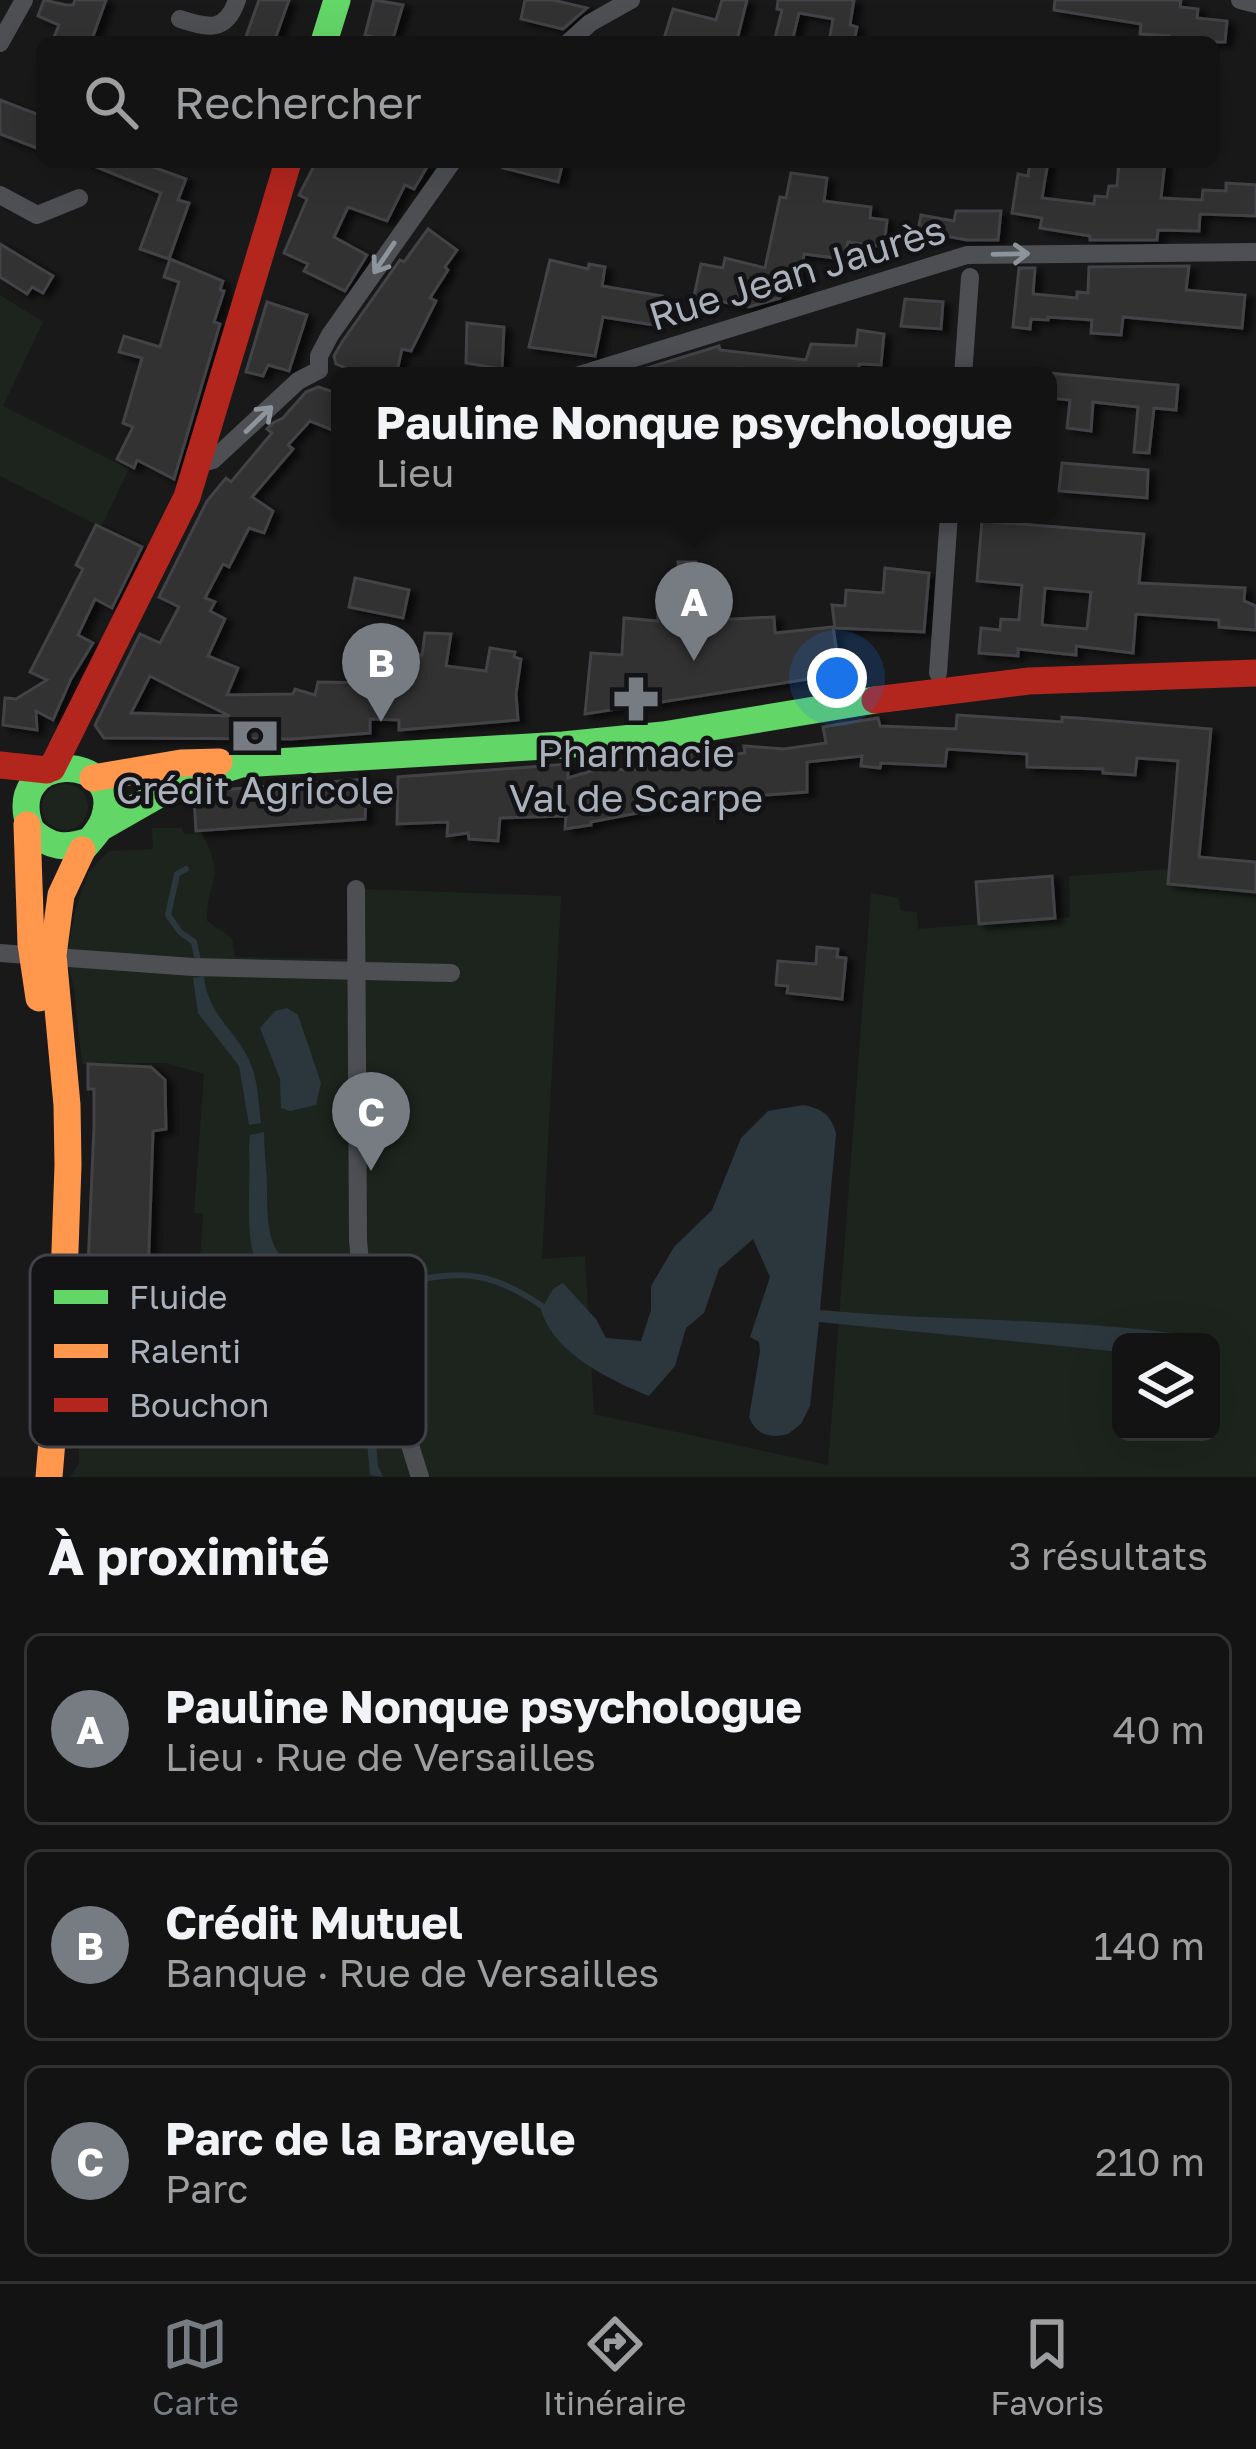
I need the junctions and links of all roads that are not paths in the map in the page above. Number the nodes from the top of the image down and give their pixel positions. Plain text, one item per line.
1 (24, 0) edge
2 (237, 0) edge
3 (337, 0) edge
4 (631, 0) edge
5 (1240, 0) edge
6 (1256, 4) edge
7 (179, 20) dead end
8 (326, 36) edge
9 (576, 36) edge
10 (0, 44) edge
11 (287, 168) edge
12 (448, 168) edge
13 (0, 195) edge
14 (79, 198) dead end
15 (1256, 253) edge
16 (970, 277) dead end
17 (605, 367) edge
18 (964, 367) edge
19 (319, 370) junction
20 (331, 376) edge
21 (198, 464) junction
22 (948, 523) edge
23 (1256, 673) edge
24 (935, 684) junction
25 (84, 704) junction
26 (241, 764) junction
27 (0, 765) edge
28 (50, 769) junction
29 (91, 776) junction
30 (0, 784) edge
31 (26, 817) junction
32 (95, 834) junction
33 (356, 889) dead end
34 (0, 953) edge
35 (43, 954) junction
36 (358, 971) junction
37 (452, 973) dead end
38 (63, 1255) edge
39 (361, 1255) edge
40 (411, 1447) edge
41 (420, 1477) edge

1 - 10 street
2 - 7 street
3 - 8 main road
4 - 9 street
5 - 6 street
11 - 21 main road
12 -> 19 street
13 - 14 street
17 -> 15 street, Rue Jean Jaurès
16 - 18 street
19 - 20 street
21 -> 19 street
21 - 25 main road
22 - 24 street
23 - 24 main road
24 - 26 main road
25 - 28 main road
25 - 29 main road
26 - 29 main road
26 - 32 main road
27 - 28 main road
28 - 29 main road
28 - 31 main road
29 - 32 main road
30 - 31 main road
31 - 32 main road
31 - 35 main road
32 - 35 main road
33 - 36 street
34 - 35 street
35 - 36 street
35 - 38 main road
36 - 37 street
36 - 39 street
40 - 41 street

